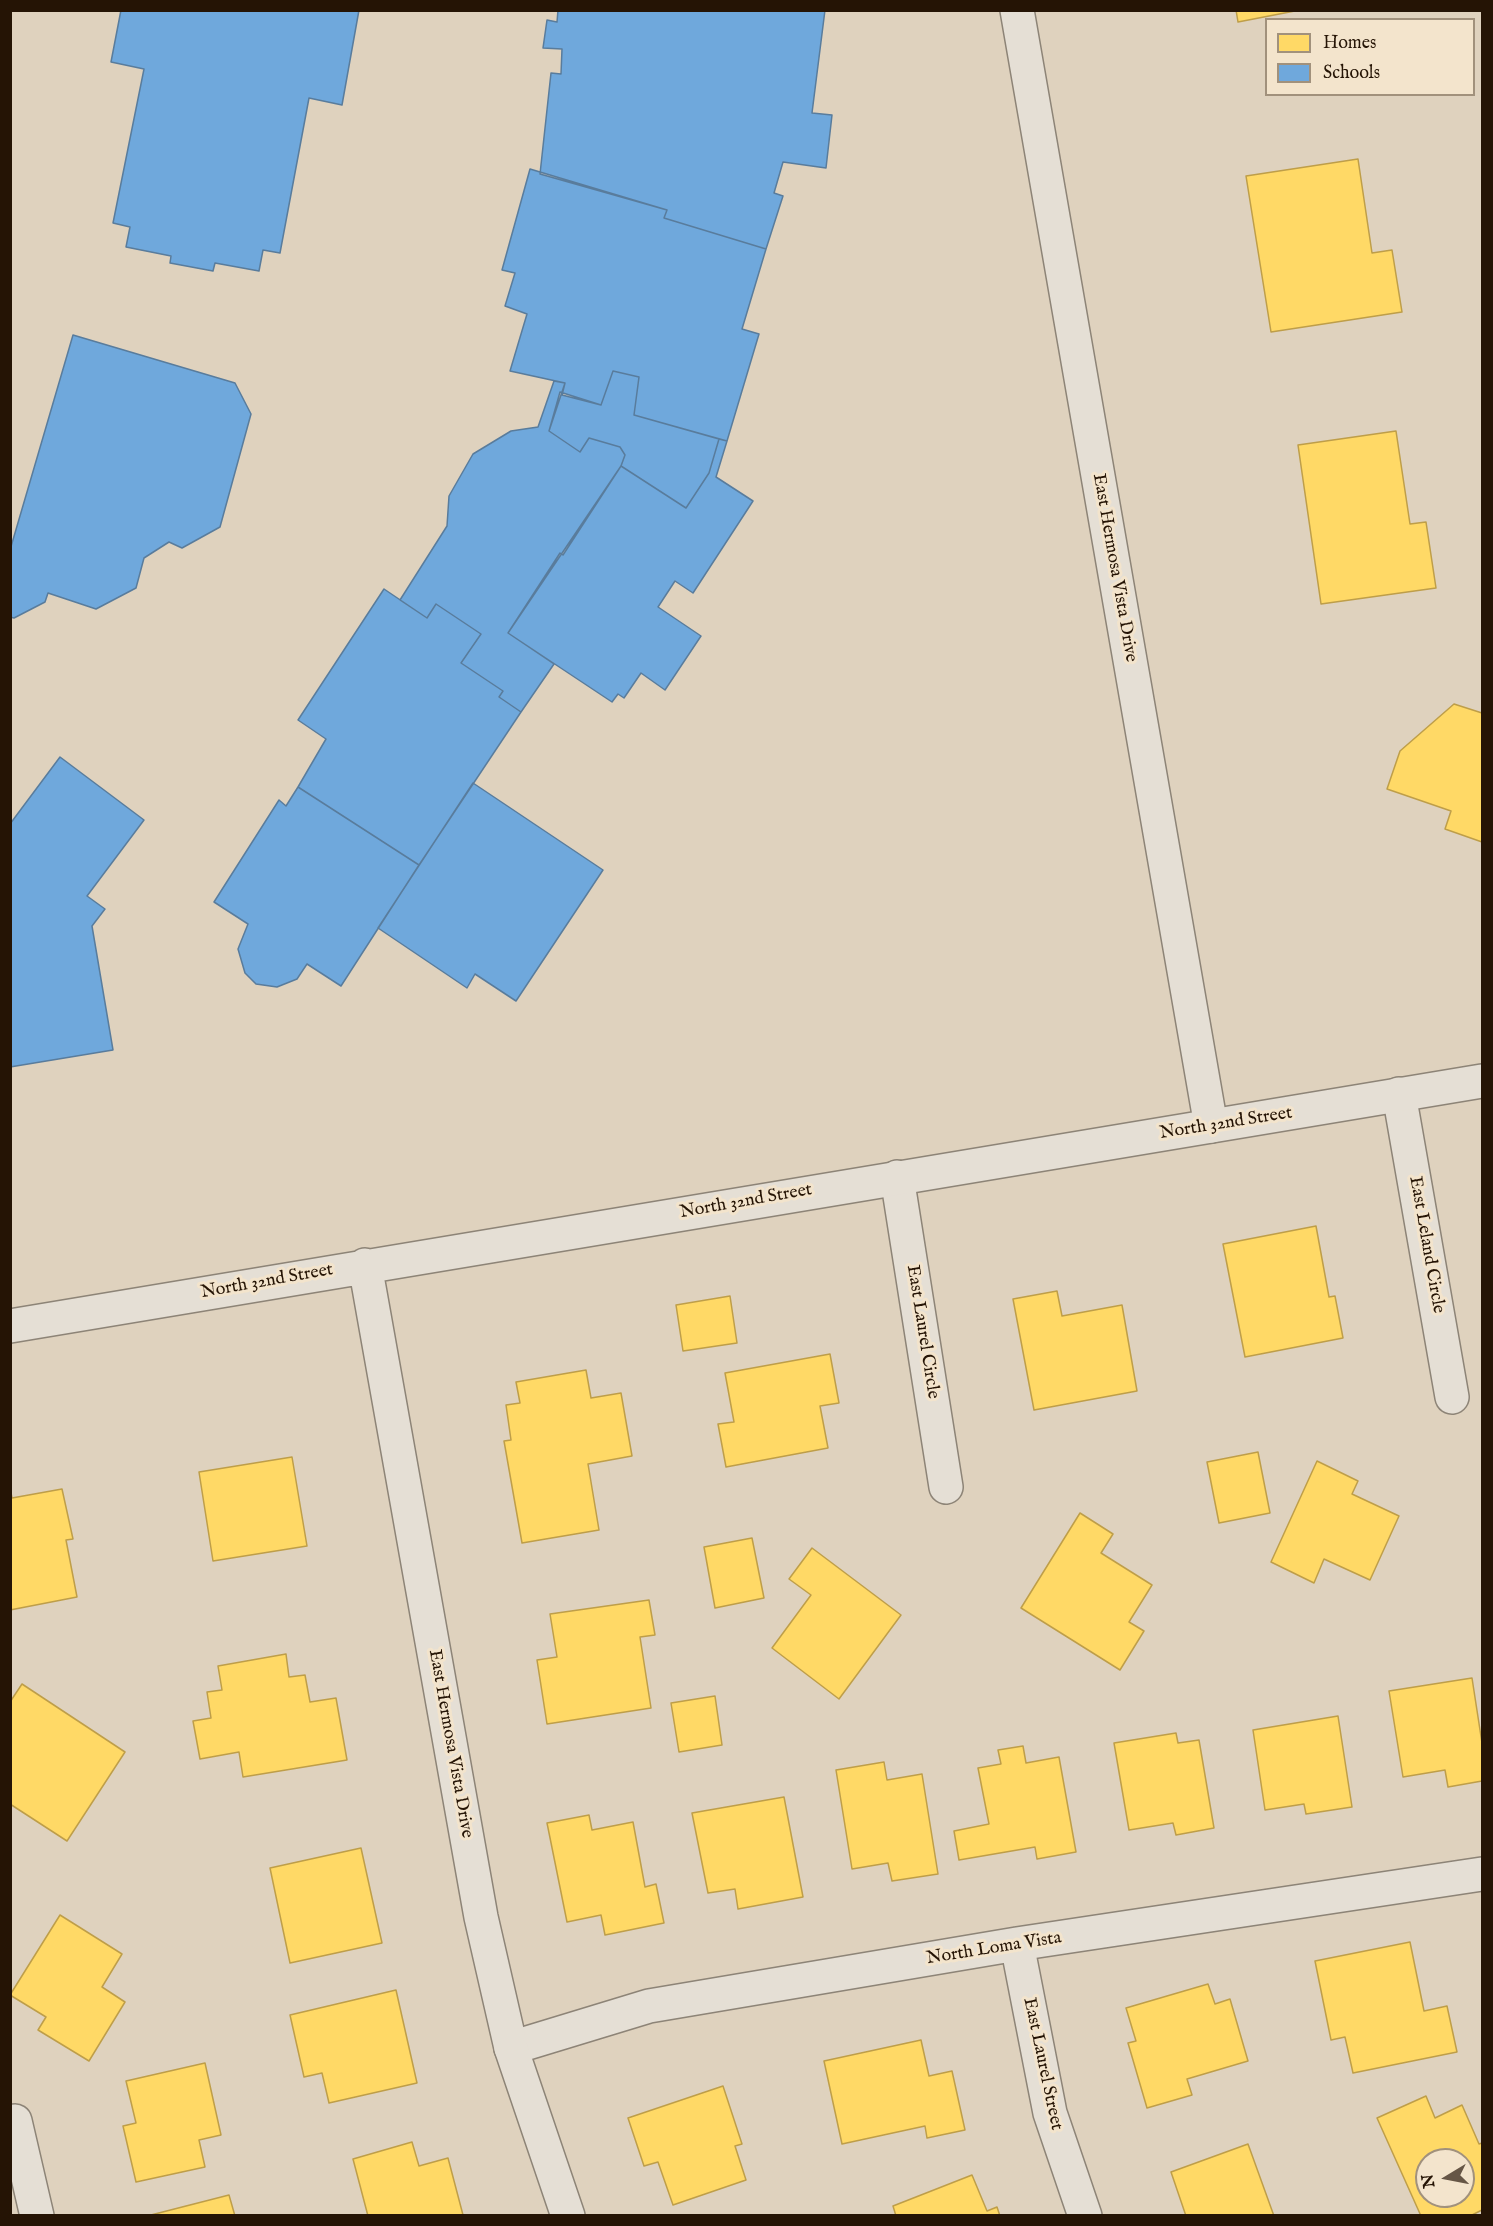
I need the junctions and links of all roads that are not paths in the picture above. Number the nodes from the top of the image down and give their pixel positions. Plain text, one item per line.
1 (1017, 10) edge
2 (1482, 1081) edge
3 (1399, 1094) junction
4 (1211, 1126) junction
5 (897, 1177) junction
6 (365, 1265) junction
7 (10, 1326) edge
8 (1452, 1397) dead end
9 (946, 1487) dead end
10 (1482, 1874) edge
11 (1017, 1944) junction
12 (511, 2048) junction
13 (13, 2121) edge
14 (37, 2216) edge
15 (568, 2216) edge
16 (1085, 2216) edge

1 - 4 street, East Hermosa Vista Drive
2 - 3 street, North 32nd Street
3 - 4 street, North 32nd Street
3 - 8 street, East Leland Circle
4 - 5 street, North 32nd Street
5 - 6 street, North 32nd Street
5 - 9 street, East Laurel Circle
6 - 7 street, North 32nd Street
6 - 12 street, East Hermosa Vista Drive
10 - 11 street, North Loma Vista
11 - 12 street, North Loma Vista
11 - 16 street, East Laurel Street
12 - 15 street, East Hermosa Vista Drive
13 - 14 street

